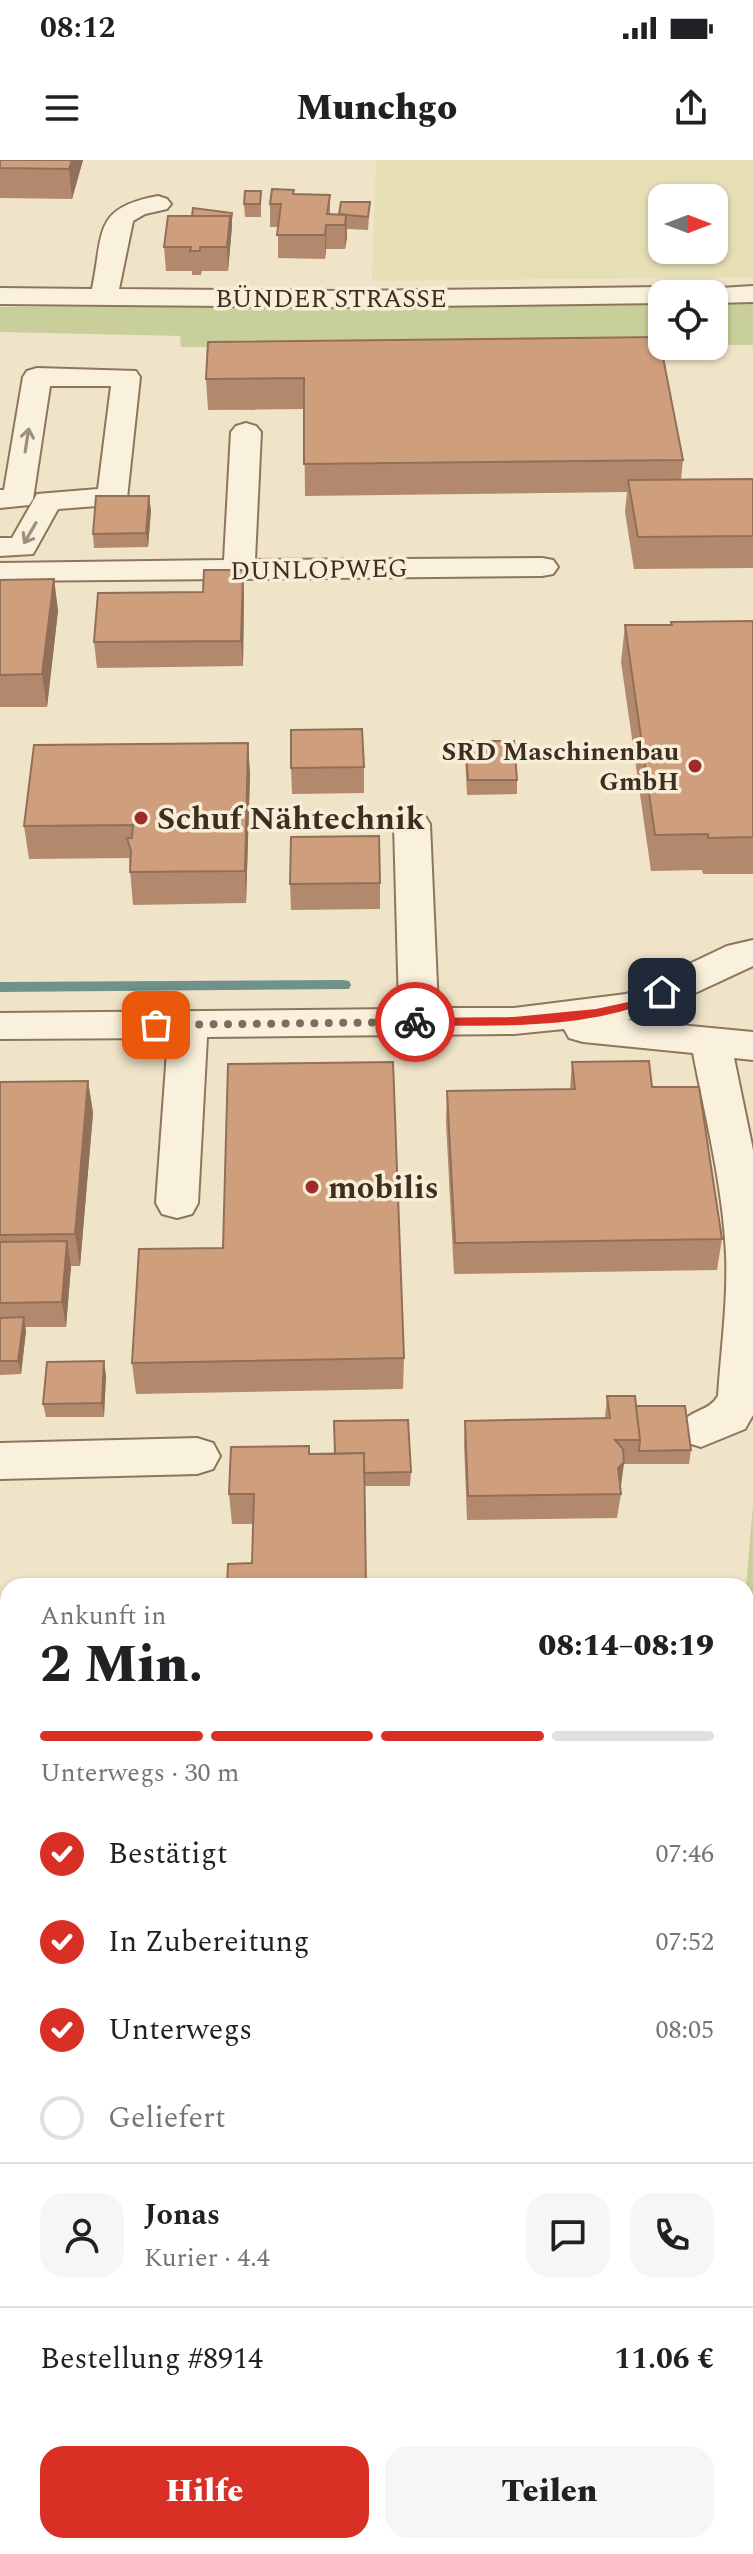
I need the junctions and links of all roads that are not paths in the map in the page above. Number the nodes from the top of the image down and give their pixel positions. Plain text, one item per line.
1 (158, 204) dead end
2 (753, 294) edge
3 (648, 295) edge
4 (728, 295) edge
5 (0, 296) edge
6 (104, 297) junction
7 (246, 432) dead end
8 (0, 499) edge
9 (0, 547) edge
10 (542, 567) dead end
11 (239, 570) junction
12 (0, 572) edge
13 (412, 824) dead end
14 (753, 953) edge
15 (514, 1021) junction
16 (419, 1022) junction
17 (188, 1024) junction
18 (0, 1026) edge
19 (711, 1043) junction
20 (753, 1046) edge
21 (177, 1203) dead end
22 (701, 1429) dead end
23 (197, 1456) dead end
24 (0, 1461) edge

1 - 6 street
2 - 4 street
3 - 6 street, BÜNDER STRASSE
5 - 6 street, BÜNDER STRASSE
7 - 11 street
8 -> 9 street
10 - 11 street, DUNLOPWEG
11 - 12 street, DUNLOPWEG
13 - 16 street
14 - 15 street
15 - 16 street
15 - 19 street
16 - 17 street
17 - 18 street
17 - 21 street
19 - 20 street
19 - 22 street
23 - 24 street

